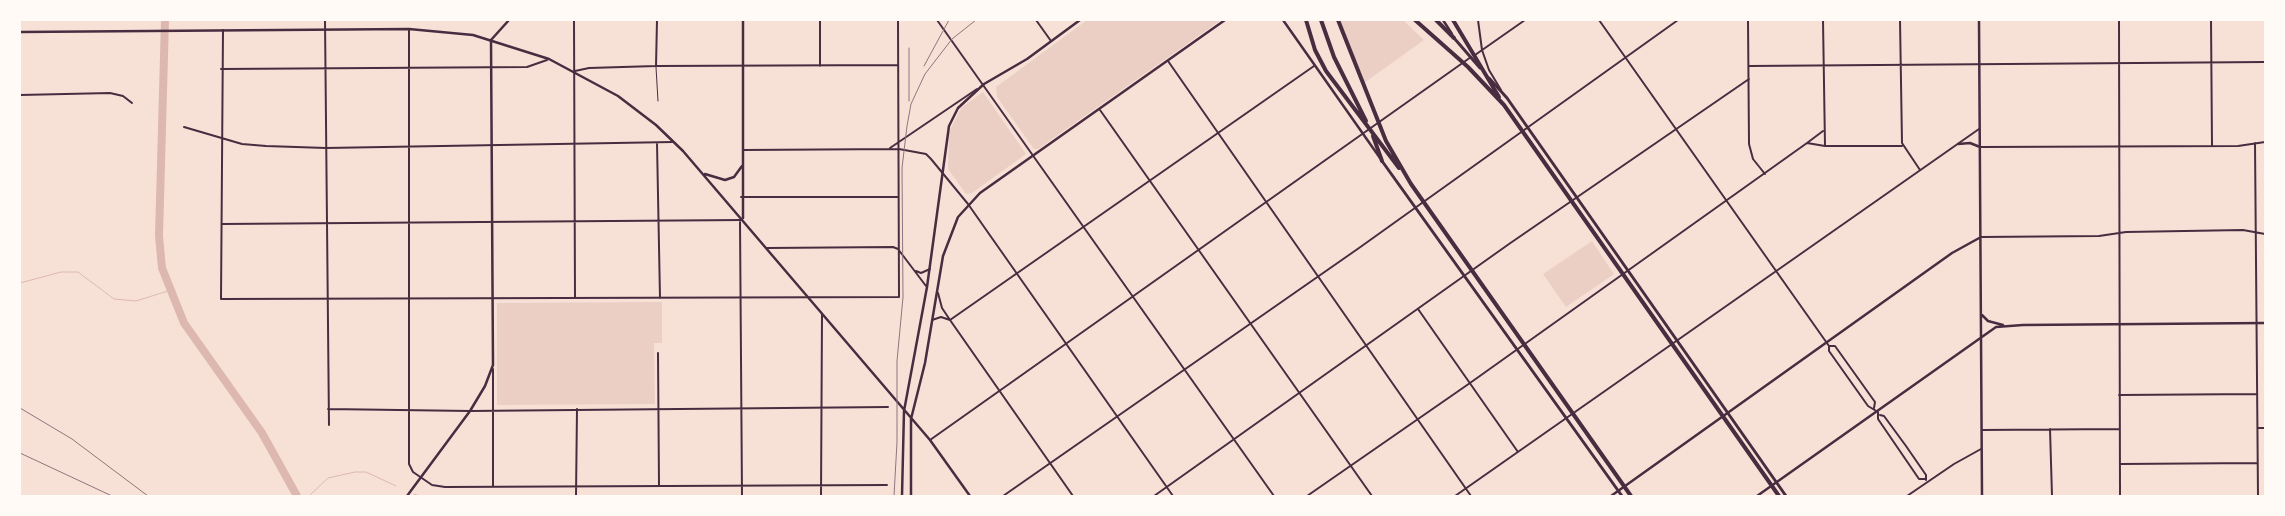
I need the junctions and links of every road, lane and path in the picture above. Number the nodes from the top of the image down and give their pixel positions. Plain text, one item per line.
1 (325, 20) edge
2 (509, 20) edge
3 (574, 20) edge
4 (656, 20) edge
5 (743, 20) edge
6 (820, 20) edge
7 (898, 20) edge
8 (937, 20) edge
9 (1036, 20) edge
10 (1080, 20) edge
11 (1225, 20) edge
12 (1283, 20) edge
13 (1306, 20) edge
14 (1322, 20) edge
15 (1338, 20) edge
16 (1415, 20) edge
17 (1436, 20) edge
18 (1443, 20) edge
19 (1453, 20) edge
20 (1478, 20) edge
21 (1525, 20) edge
22 (1599, 20) edge
23 (1678, 20) edge
24 (1748, 20) edge
25 (1823, 20) edge
26 (1900, 20) edge
27 (1979, 20) edge
28 (2119, 20) edge
29 (2211, 20) edge
30 (410, 29) junction
31 (223, 30) junction
32 (325, 31) junction
33 (20, 32) edge
34 (1454, 38) junction
35 (491, 40) junction
36 (1051, 41) junction
37 (1482, 50) junction
38 (1471, 57) junction
39 (1626, 57) junction
40 (549, 58) junction
41 (1167, 61) junction
42 (2265, 62) edge
43 (2212, 63) junction
44 (1980, 64) junction
45 (2119, 64) junction
46 (898, 65) junction
47 (1901, 65) junction
48 (656, 66) junction
49 (743, 66) junction
50 (820, 66) junction
51 (1314, 66) junction
52 (1749, 66) junction
53 (1824, 66) junction
54 (491, 67) junction
55 (325, 68) junction
56 (409, 68) junction
57 (221, 69) junction
58 (575, 72) junction
59 (1749, 79) junction
60 (984, 84) junction
61 (20, 95) edge
62 (1506, 98) junction
63 (658, 101) dead end
64 (132, 103) dead end
65 (1504, 105) junction
66 (1099, 109) junction
67 (184, 127) dead end
68 (1676, 128) junction
69 (1980, 128) junction
70 (1528, 129) junction
71 (1370, 130) junction
72 (1824, 130) junction
73 (1218, 134) junction
74 (1364, 135) junction
75 (223, 139) junction
76 (675, 142) junction
77 (2265, 142) edge
78 (657, 143) junction
79 (1807, 143) junction
80 (2255, 143) junction
81 (492, 144) junction
82 (574, 144) junction
83 (898, 144) junction
84 (1958, 144) junction
85 (408, 146) junction
86 (1825, 146) junction
87 (1902, 146) junction
88 (2119, 146) junction
89 (2212, 146) junction
90 (1980, 147) junction
91 (326, 148) junction
92 (898, 148) junction
93 (888, 149) junction
94 (743, 150) junction
95 (1034, 155) junction
96 (1382, 161) junction
97 (743, 165) junction
98 (1920, 170) junction
99 (943, 171) junction
100 (703, 173) junction
101 (1765, 174) junction
102 (1150, 181) junction
103 (1411, 184) junction
104 (741, 197) junction
105 (898, 197) junction
106 (1576, 198) junction
107 (1726, 201) junction
108 (968, 204) junction
109 (1267, 204) junction
110 (1415, 207) junction
111 (743, 218) junction
112 (575, 222) junction
113 (658, 222) junction
114 (740, 222) junction
115 (327, 223) junction
116 (409, 223) junction
117 (493, 223) junction
118 (221, 224) junction
119 (1084, 227) junction
120 (2256, 232) junction
121 (2118, 234) junction
122 (2265, 234) edge
123 (1981, 237) junction
124 (767, 248) junction
125 (898, 249) junction
126 (1199, 251) junction
127 (930, 269) junction
128 (1628, 270) junction
129 (916, 271) junction
130 (1776, 271) junction
131 (1016, 274) junction
132 (1318, 276) junction
133 (1464, 276) junction
134 (927, 287) junction
135 (937, 290) junction
136 (741, 297) junction
137 (808, 297) junction
138 (327, 298) junction
139 (409, 298) junction
140 (492, 298) junction
141 (575, 298) junction
142 (660, 298) junction
143 (1133, 298) junction
144 (1418, 309) junction
145 (822, 314) junction
146 (1982, 315) junction
147 (932, 320) junction
148 (950, 320) junction
149 (1250, 323) junction
150 (2258, 323) junction
151 (2265, 323) edge
152 (2119, 324) junction
153 (2005, 325) junction
154 (1982, 336) junction
155 (1678, 341) junction
156 (1828, 344) junction
157 (1066, 345) junction
158 (1366, 346) junction
159 (1517, 350) junction
160 (658, 352) dead end
161 (493, 365) junction
162 (1184, 369) junction
163 (1470, 383) junction
164 (1000, 392) junction
165 (1299, 393) junction
166 (2258, 394) junction
167 (2119, 395) junction
168 (742, 407) junction
169 (888, 407) dead end
170 (658, 408) junction
171 (821, 408) junction
172 (1874, 408) junction
173 (328, 409) junction
174 (577, 409) junction
175 (409, 410) junction
176 (493, 410) junction
177 (470, 411) junction
178 (904, 411) junction
179 (1728, 413) junction
180 (1878, 413) junction
181 (1117, 416) junction
182 (911, 419) junction
183 (1418, 419) junction
184 (1566, 419) junction
185 (329, 424) dead end
186 (2258, 428) junction
187 (2265, 428) edge
188 (2119, 429) junction
189 (1982, 430) junction
190 (2050, 430) junction
191 (1901, 439) junction
192 (930, 440) junction
193 (1234, 440) junction
194 (1895, 443) junction
195 (1982, 449) junction
196 (1518, 452) junction
197 (2258, 462) junction
198 (1050, 463) junction
199 (2120, 464) junction
200 (1351, 466) junction
201 (420, 478) junction
202 (1927, 481) junction
203 (1776, 483) junction
204 (821, 485) junction
205 (887, 485) dead end
206 (576, 486) junction
207 (659, 486) junction
208 (742, 486) junction
209 (493, 487) junction
210 (1166, 487) junction
211 (1466, 489) junction
212 (1618, 491) junction
213 (1779, 495) edge
214 (407, 496) edge
215 (576, 496) edge
216 (742, 496) edge
217 (821, 496) edge
218 (902, 496) edge
219 (911, 496) edge
220 (970, 496) edge
221 (1003, 496) edge
222 (1073, 496) edge
223 (1154, 496) edge
224 (1173, 496) edge
225 (1274, 496) edge
226 (1307, 496) edge
227 (1372, 496) edge
228 (1455, 496) edge
229 (1471, 496) edge
230 (1611, 496) edge
231 (1622, 496) edge
232 (1631, 496) edge
233 (1757, 496) edge
234 (1786, 496) edge
235 (1908, 496) edge
236 (1982, 496) edge
237 (2052, 496) edge
238 (2120, 496) edge
239 (2258, 496) edge

1 - 32 street
2 - 35 main road
3 - 58 street
4 - 48 street
5 - 49 main road
6 - 50 street
7 - 46 street
8 - 60 street
9 - 36 street
10 - 36 main road
11 - 41 main road
12 - 51 main road
13 - 103 highway
14 - 71 highway
15 - 103 highway
16 - 65 highway
17 - 34 highway
18 - 34 main road
19 - 65 highway
20 - 37 street
21 - 37 street
22 - 39 street
23 - 39 street
24 - 52 street
25 - 53 street
26 - 47 street
27 - 44 main road
28 - 45 street
29 - 43 street
30 - 32 main road
30 - 35 main road
30 - 56 street
31 - 32 main road
31 - 33 main road
31 - 57 street
32 - 55 street
34 - 38 main road
35 - 40 main road
35 - 54 main road
36 - 60 main road
37 - 38 street
37 - 62 street
38 - 62 main road
38 - 71 street
39 - 68 street
39 - 70 street
40 - 54 street
40 - 58 main road
41 - 66 main road
41 - 73 street
42 - 43 street
43 - 45 street
43 - 89 street
44 - 45 street
44 - 47 street
44 - 69 main road
45 - 88 street
46 - 50 street
46 - 83 street
47 - 53 street
47 - 87 street
48 - 49 street
48 - 58 street
48 - 63 lane
49 - 50 street
49 - 94 main road
51 - 73 street
51 - 74 main road
52 - 53 street
52 - 59 street
53 - 72 street
54 - 56 street
54 - 81 main road
55 - 56 street
55 - 57 street
55 - 91 street
56 - 85 street
57 - 75 street
58 - 76 main road
58 - 82 street
59 - 68 street
59 - 101 street
60 - 83 street
60 - 95 street
60 - 99 main road
61 - 64 street
62 - 70 main road
65 - 213 highway
66 - 95 main road
66 - 102 street
67 - 75 street
68 - 106 street
68 - 107 street
69 - 84 street
69 - 90 main road
70 - 106 main road
70 - 110 street
71 - 74 street
71 - 96 highway
72 - 79 street
72 - 86 street
73 - 102 street
73 - 109 street
74 - 96 main road
74 - 109 street
75 - 91 street
75 - 118 street
76 - 78 street
76 - 100 main road
77 - 80 street
78 - 82 street
78 - 113 street
79 - 86 street
79 - 101 street
80 - 89 street
80 - 120 street
81 - 82 street
81 - 85 street
81 - 117 main road
82 - 112 street
83 - 92 street
83 - 93 street
84 - 90 main road
84 - 98 street
85 - 91 street
85 - 116 street
86 - 87 street
87 - 98 street
88 - 89 street
88 - 90 street
88 - 121 street
90 - 123 main road
91 - 115 street
92 - 93 street
92 - 99 street
92 - 105 street
93 - 94 street
94 - 97 main road
95 - 108 main road
95 - 119 street
96 - 110 main road
97 - 100 main road
97 - 104 main road
98 - 130 street
99 - 108 street
99 - 127 main road
100 - 111 main road
101 - 107 street
102 - 119 street
102 - 126 street
103 - 232 highway
104 - 105 street
104 - 111 main road
105 - 125 street
106 - 128 main road
106 - 133 street
107 - 128 street
107 - 130 street
108 - 131 street
108 - 135 main road
109 - 126 street
109 - 132 street
110 - 132 street
110 - 133 main road
111 - 114 street
111 - 124 main road
112 - 113 street
112 - 117 street
112 - 141 street
113 - 114 street
113 - 142 street
114 - 136 street
115 - 116 street
115 - 118 street
115 - 138 street
116 - 117 street
116 - 139 street
117 - 140 main road
118 - 138 street
119 - 131 street
119 - 143 street
120 - 121 street
120 - 122 street
120 - 150 street
121 - 123 street
121 - 152 street
123 - 146 main road
123 - 156 main road
124 - 125 street
124 - 137 main road
125 - 129 street
125 - 137 street
126 - 143 street
126 - 149 street
127 - 129 street
127 - 134 main road
128 - 155 main road
128 - 159 street
129 - 134 street
130 - 155 street
130 - 156 street
131 - 148 street
131 - 157 street
132 - 149 street
132 - 158 street
133 - 144 street
133 - 159 main road
134 - 178 main road
135 - 147 main road
135 - 148 street
136 - 137 street
136 - 142 street
136 - 168 street
137 - 145 main road
138 - 139 street
138 - 173 street
139 - 140 street
139 - 175 street
140 - 141 street
140 - 161 main road
141 - 142 street
143 - 157 street
143 - 162 street
144 - 158 street
144 - 163 street
145 - 171 street
145 - 178 main road
146 - 153 main road
146 - 154 main road
147 - 148 street
147 - 182 main road
148 - 164 street
149 - 162 street
149 - 165 street
150 - 151 main road
150 - 152 main road
150 - 166 street
152 - 153 main road
152 - 167 street
153 - 154 main road
154 - 180 main road
154 - 189 main road
155 - 179 main road
155 - 184 street
156 - 172 street
156 - 172 street
156 - 179 main road
157 - 164 street
157 - 181 street
158 - 165 street
158 - 183 street
159 - 163 street
159 - 184 main road
160 - 170 street
161 - 176 street
161 - 177 main road
162 - 181 street
162 - 193 street
163 - 183 street
163 - 196 street
164 - 192 street
164 - 198 street
165 - 193 street
165 - 200 street
166 - 167 street
166 - 186 street
167 - 188 street
168 - 170 street
168 - 171 street
168 - 208 street
169 - 171 street
170 - 174 street
170 - 207 street
171 - 204 street
172 - 180 street
173 - 175 street
173 - 185 street
174 - 176 street
174 - 206 street
175 - 177 street
175 - 201 street
176 - 177 street
176 - 209 street
177 - 201 main road
178 - 182 main road
178 - 218 main road
179 - 203 main road
179 - 212 main road
180 - 191 street
180 - 194 street
180 - 203 main road
181 - 198 street
181 - 210 street
182 - 192 main road
182 - 219 main road
183 - 200 street
183 - 211 street
184 - 196 street
184 - 212 main road
186 - 187 street
186 - 197 street
188 - 190 street
188 - 199 street
189 - 190 street
189 - 195 main road
190 - 237 street
191 - 194 street
191 - 202 street
192 - 220 main road
193 - 210 street
193 - 225 street
194 - 202 street
195 - 202 street
195 - 236 main road
196 - 211 street
197 - 199 street
197 - 239 street
198 - 221 street
198 - 222 street
199 - 238 street
200 - 226 street
200 - 227 street
201 - 209 street
201 - 214 main road
202 - 235 street
203 - 233 main road
203 - 234 main road
204 - 205 street
204 - 208 street
204 - 217 street
206 - 207 street
206 - 209 street
206 - 215 street
207 - 208 street
208 - 216 street
210 - 223 street
210 - 224 street
211 - 228 street
211 - 229 street
212 - 230 main road
212 - 231 main road

